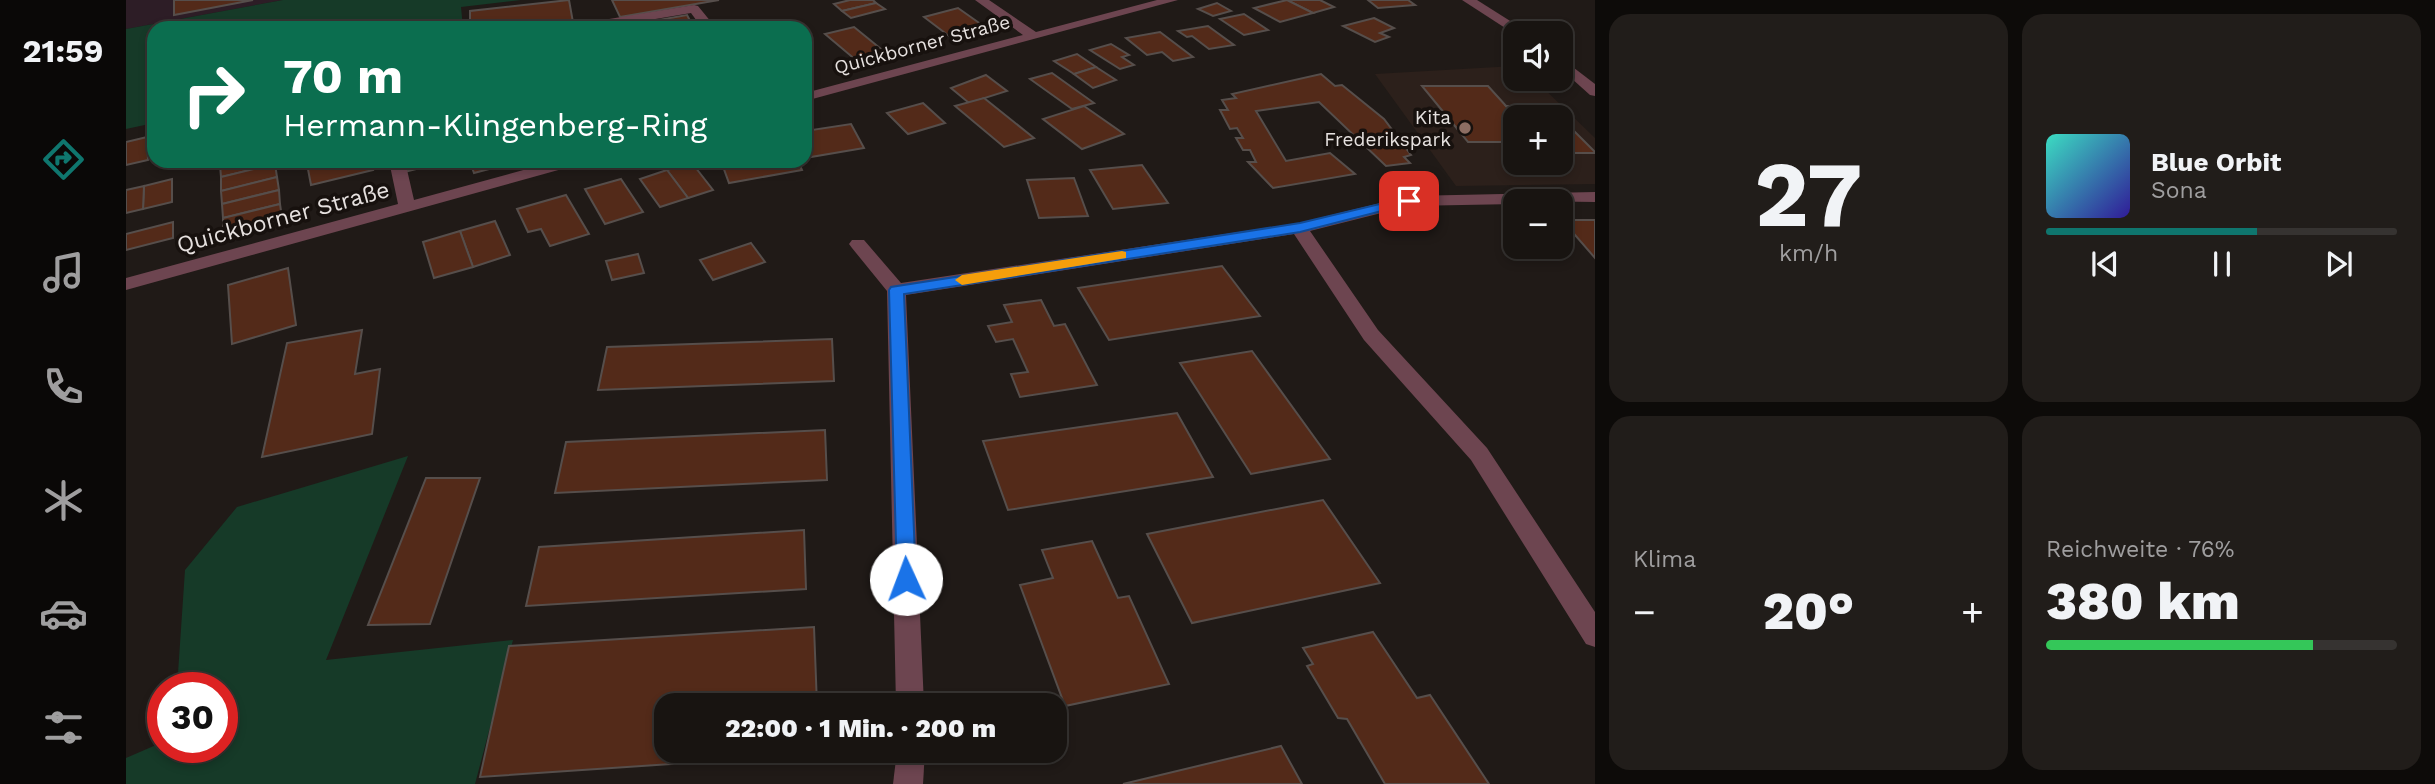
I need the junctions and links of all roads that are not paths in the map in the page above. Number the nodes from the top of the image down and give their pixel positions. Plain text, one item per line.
1 (981, 0) edge
2 (1172, 0) edge
3 (1468, 0) edge
4 (1134, 4) edge
5 (621, 21) edge
6 (703, 21) edge
7 (1503, 21) edge
8 (1032, 36) junction
9 (1573, 73) edge
10 (1595, 92) edge
11 (812, 95) edge
12 (399, 168) edge
13 (549, 168) edge
14 (1595, 197) edge
15 (407, 207) junction
16 (1300, 228) junction
17 (858, 244) dead end
18 (126, 284) edge
19 (897, 290) junction
20 (1595, 635) edge
21 (910, 693) edge
22 (910, 763) edge
23 (908, 784) edge

1 - 8 street
2 - 4 street, Quickborner Straße
3 - 7 street
4 - 8 street, Quickborner Straße
5 - 6 street
8 - 11 street, Quickborner Straße
9 - 10 street
12 - 15 street
13 - 15 street, Quickborner Straße
14 - 16 street
15 - 18 street, Quickborner Straße
16 - 19 street
16 - 20 street
17 - 19 street
19 - 21 street
22 - 23 street

